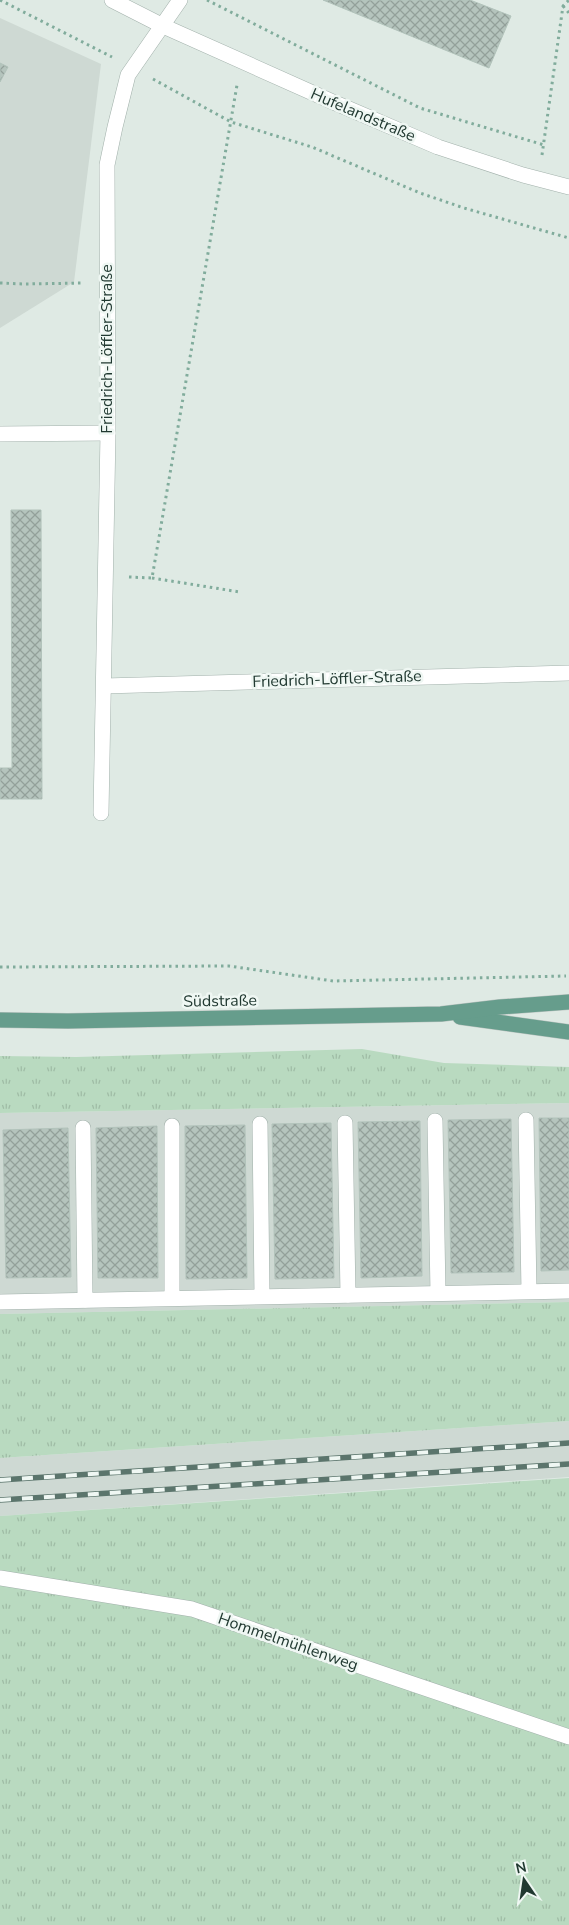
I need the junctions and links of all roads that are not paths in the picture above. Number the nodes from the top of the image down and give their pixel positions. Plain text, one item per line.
1 (112, 0) edge
2 (180, 0) edge
3 (163, 26) junction
4 (569, 187) edge
5 (108, 433) junction
6 (0, 434) edge
7 (569, 673) edge
8 (104, 686) junction
9 (101, 813) dead end
10 (569, 1002) edge
11 (441, 1014) junction
12 (0, 1020) edge
13 (569, 1032) edge
14 (526, 1120) dead end
15 (435, 1121) dead end
16 (346, 1123) dead end
17 (260, 1124) dead end
18 (172, 1126) dead end
19 (83, 1128) dead end
20 (529, 1291) junction
21 (569, 1291) edge
22 (438, 1293) junction
23 (348, 1294) junction
24 (262, 1296) junction
25 (172, 1298) junction
26 (84, 1300) junction
27 (0, 1302) edge
28 (0, 1578) edge
29 (569, 1737) edge

1 - 3 street, Hufelandstraße
2 - 3 street
3 - 4 street, Hufelandstraße
3 - 5 street, Friedrich-Löffler-Straße
5 - 6 street
5 - 8 street, Friedrich-Löffler-Straße
7 - 8 street, Friedrich-Löffler-Straße
8 - 9 street, Friedrich-Löffler-Straße
10 - 11 main road, Südstraße
11 - 12 main road, Südstraße
11 - 13 main road, Südstraße
14 - 20 street
15 - 22 street
16 - 23 street
17 - 24 street
18 - 25 street
19 - 26 street
20 - 21 street
20 - 22 street
22 - 23 street
23 - 24 street
24 - 25 street
25 - 26 street
26 - 27 street
28 - 29 street, Hommelmühlenweg

